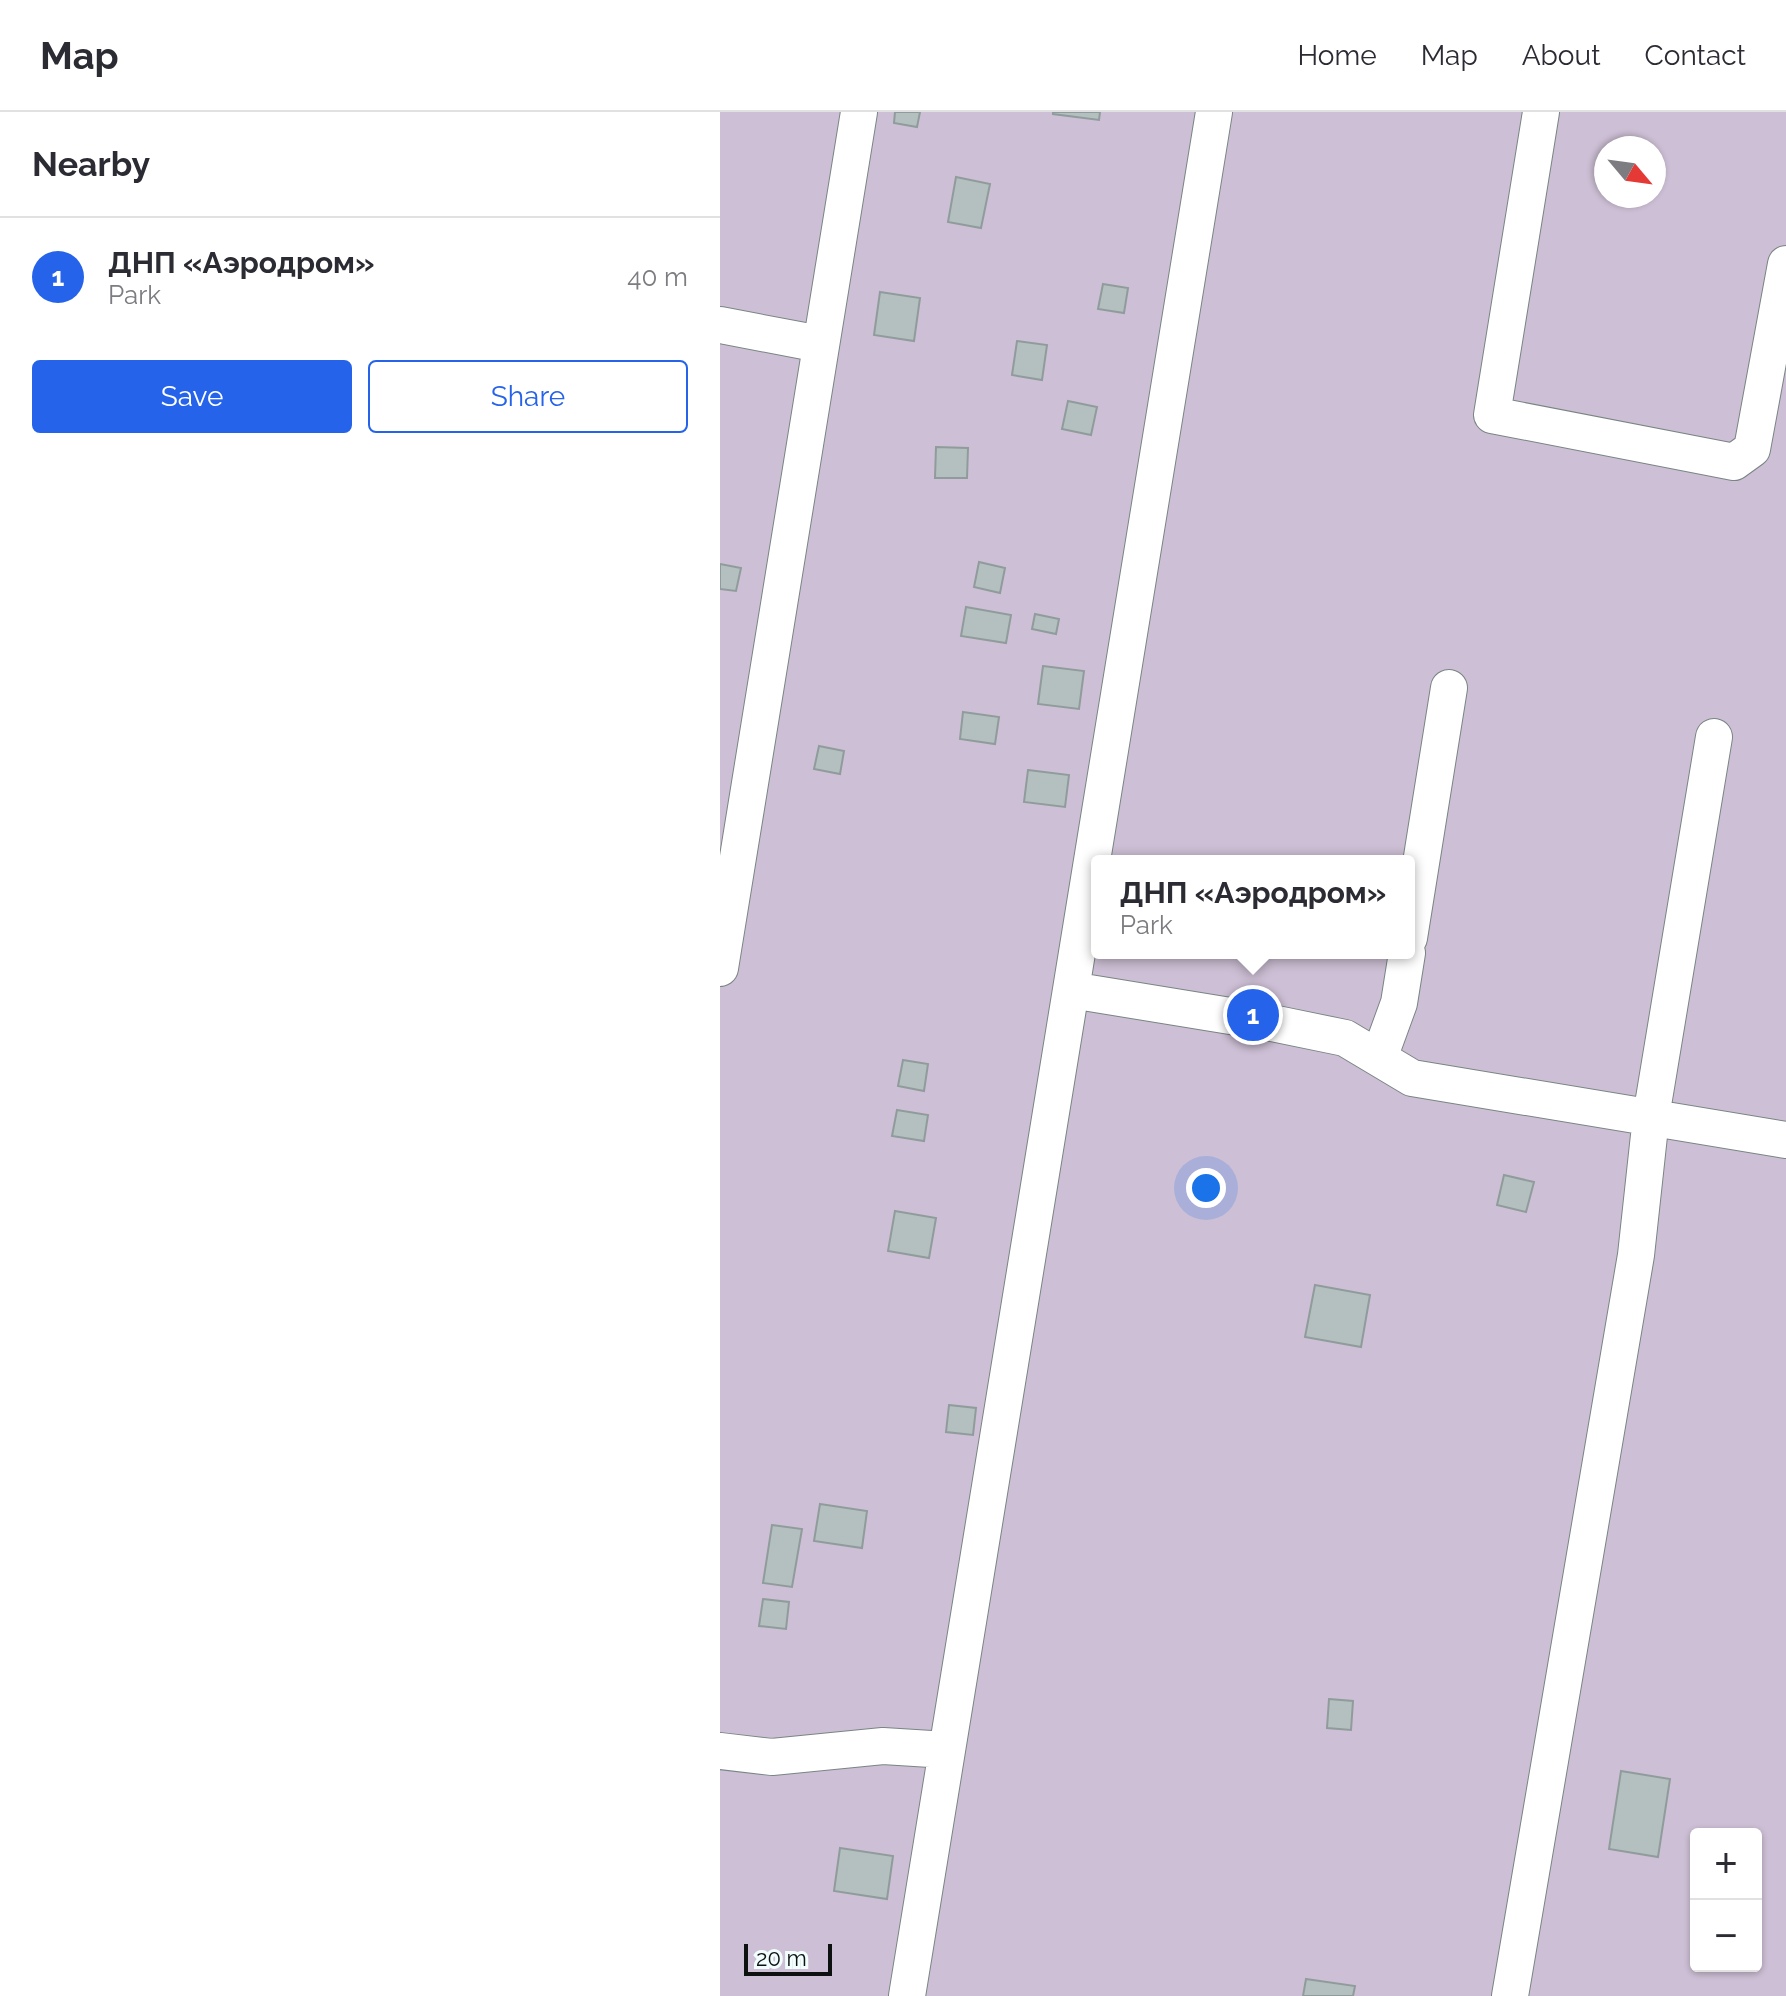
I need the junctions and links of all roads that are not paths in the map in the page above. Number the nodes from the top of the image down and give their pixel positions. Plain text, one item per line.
1 (859, 112) edge
2 (1214, 112) edge
3 (1541, 112) edge
4 (1786, 264) edge
5 (720, 325) edge
6 (820, 344) junction
7 (1449, 688) dead end
8 (1714, 737) dead end
9 (1093, 855) edge
10 (1091, 867) edge
11 (1415, 900) edge
12 (1406, 959) edge
13 (720, 968) edge
14 (1071, 990) junction
15 (1379, 1058) junction
16 (1651, 1117) junction
17 (1786, 1140) edge
18 (947, 1750) junction
19 (720, 1751) edge
20 (907, 1996) edge
21 (1510, 1996) edge

1 - 6 street
2 - 9 street
3 - 4 street
5 - 6 street
6 - 13 street
7 - 11 street
8 - 16 street
10 - 14 street
12 - 15 street
14 - 15 street
14 - 18 street
15 - 16 street
16 - 17 street
16 - 21 street
18 - 19 street
18 - 20 street

